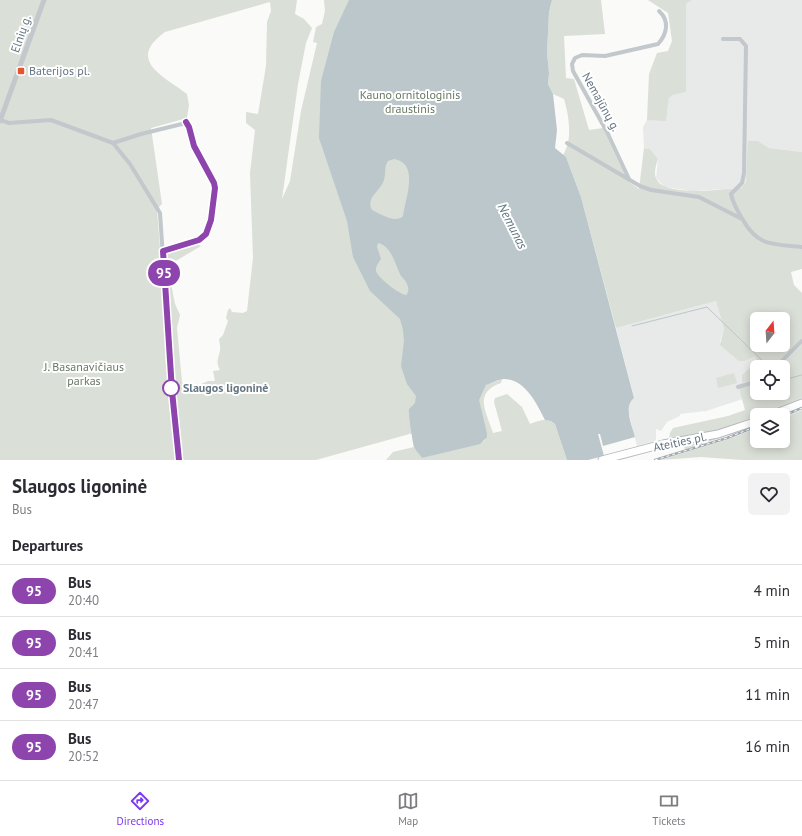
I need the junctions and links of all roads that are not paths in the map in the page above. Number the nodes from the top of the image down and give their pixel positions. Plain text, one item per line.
1 (44, 0) edge
2 (659, 11) dead end
3 (722, 39) dead end
4 (0, 121) edge
5 (113, 143) junction
6 (567, 143) dead end
7 (629, 179) junction
8 (742, 219) junction
9 (802, 247) edge
10 (163, 251) junction
11 (802, 342) edge
12 (783, 360) edge
13 (750, 383) edge
14 (738, 387) dead end
15 (802, 402) edge
16 (788, 408) edge
17 (750, 423) edge
18 (179, 460) edge
19 (602, 460) edge

1 - 4 street, Elnių g.
2 - 7 street, Nemajūnų g.
3 - 8 street
4 - 5 street
5 - 10 street
5 - 10 street
6 - 7 street
7 - 8 street
8 - 9 street
10 - 18 street
11 - 12 street
13 - 14 street
15 - 16 main road
17 - 19 main road, Ateities pl.

